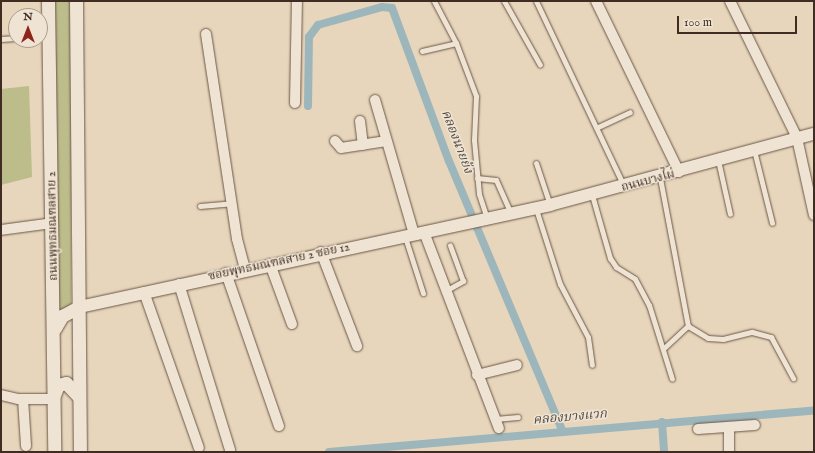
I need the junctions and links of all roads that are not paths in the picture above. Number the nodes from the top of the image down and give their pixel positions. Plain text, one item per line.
1 (76, 1) edge
2 (297, 1) edge
3 (434, 1) edge
4 (504, 1) edge
5 (536, 1) edge
6 (596, 1) edge
7 (730, 1) edge
8 (206, 34) dead end
9 (456, 43) junction
10 (45, 48) edge
11 (422, 51) dead end
12 (540, 65) dead end
13 (375, 100) dead end
14 (296, 103) dead end
15 (630, 112) dead end
16 (360, 121) dead end
17 (598, 127) junction
18 (814, 134) edge
19 (797, 138) junction
20 (335, 141) dead end
21 (386, 142) junction
22 (363, 145) junction
23 (754, 149) junction
24 (718, 160) junction
25 (536, 162) dead end
26 (679, 172) junction
27 (478, 178) junction
28 (660, 178) junction
29 (624, 187) junction
30 (592, 195) junction
31 (232, 203) junction
32 (550, 205) junction
33 (200, 206) dead end
34 (536, 208) junction
35 (511, 214) junction
36 (730, 214) dead end
37 (814, 215) edge
38 (484, 220) junction
39 (53, 223) junction
40 (772, 223) dead end
41 (1, 230) edge
42 (414, 234) junction
43 (450, 245) dead end
44 (321, 252) junction
45 (270, 264) junction
46 (245, 269) junction
47 (226, 273) junction
48 (179, 284) junction
49 (445, 291) junction
50 (144, 292) junction
51 (423, 293) dead end
52 (79, 307) junction
53 (292, 324) dead end
54 (688, 326) junction
55 (54, 330) junction
56 (357, 346) dead end
57 (664, 348) junction
58 (517, 365) dead end
59 (592, 365) dead end
60 (477, 375) junction
61 (672, 378) dead end
62 (793, 378) dead end
63 (1, 395) edge
64 (54, 397) junction
65 (79, 397) junction
66 (23, 399) junction
67 (518, 417) dead end
68 (497, 424) joint
69 (755, 425) dead end
70 (279, 426) dead end
71 (729, 428) junction
72 (698, 429) dead end
73 (26, 446) dead end
74 (199, 448) dead end
75 (230, 450) dead end
76 (54, 451) edge
77 (80, 451) edge
78 (729, 452) edge

1 - 52 main road, ถนนพุทธมณฑลสาย 2
2 - 14 street
3 - 9 lane
4 - 12 lane
5 - 17 lane
6 - 26 street
7 - 19 street
8 - 31 street
9 - 11 lane
9 - 27 lane
10 - 39 main road, ถนนพุทธมณฑลสาย 2
13 - 21 street
15 - 17 lane
16 - 22 street
17 - 29 lane
18 - 19 street, ถนนบางไผ่
19 - 23 street, ถนนบางไผ่
19 - 37 street
20 - 22 street
21 - 22 street
21 - 42 street
23 - 24 street, ถนนบางไผ่
23 - 40 lane
24 - 26 street, ถนนบางไผ่
24 - 36 lane
25 - 32 lane
26 - 28 street, ถนนบางไผ่
27 - 35 lane
27 - 38 lane
28 - 29 street, ถนนบางไผ่
28 - 54 lane
29 - 30 street, ถนนบางไผ่
30 - 32 street, ถนนบางไผ่
30 - 57 lane
31 - 33 lane
31 - 46 street
32 - 34 street, ถนนบางไผ่
34 - 35 street, ถนนบางไผ่
34 - 59 lane
35 - 38 street, ถนนบางไผ่
38 - 42 street, ซอยพุทธมณฑลสาย 2 ซอย 12
39 - 41 street
39 - 55 main road, ถนนพุทธมณฑลสาย 2
42 - 44 street, ซอยพุทธมณฑลสาย 2 ซอย 12
42 - 49 street
42 - 51 lane
43 - 49 lane
44 - 45 street, ซอยพุทธมณฑลสาย 2 ซอย 12
44 - 56 street
45 - 46 street, ซอยพุทธมณฑลสาย 2 ซอย 12
45 - 53 street
46 - 47 street, ซอยพุทธมณฑลสาย 2 ซอย 12
47 - 48 street, ซอยพุทธมณฑลสาย 2 ซอย 12
47 - 70 street
48 - 50 street, ซอยพุทธมณฑลสาย 2 ซอย 12
48 - 75 street
49 - 60 street
50 - 52 street, ซอยพุทธมณฑลสาย 2 ซอย 12
50 - 74 street
52 - 55 main road
52 - 65 main road, ถนนพุทธมณฑลสาย 2
54 - 57 lane
54 - 62 lane
55 - 64 main road, ถนนพุทธมณฑลสาย 2
57 - 61 lane
58 - 60 street
60 - 68 street
63 - 66 street
64 - 65 main road
64 - 66 street
64 - 76 main road, ถนนพุทธมณฑลสาย 2
65 - 77 main road, ถนนพุทธมณฑลสาย 2
66 - 73 street
67 - 68 lane
69 - 71 street
71 - 72 street
71 - 78 street

